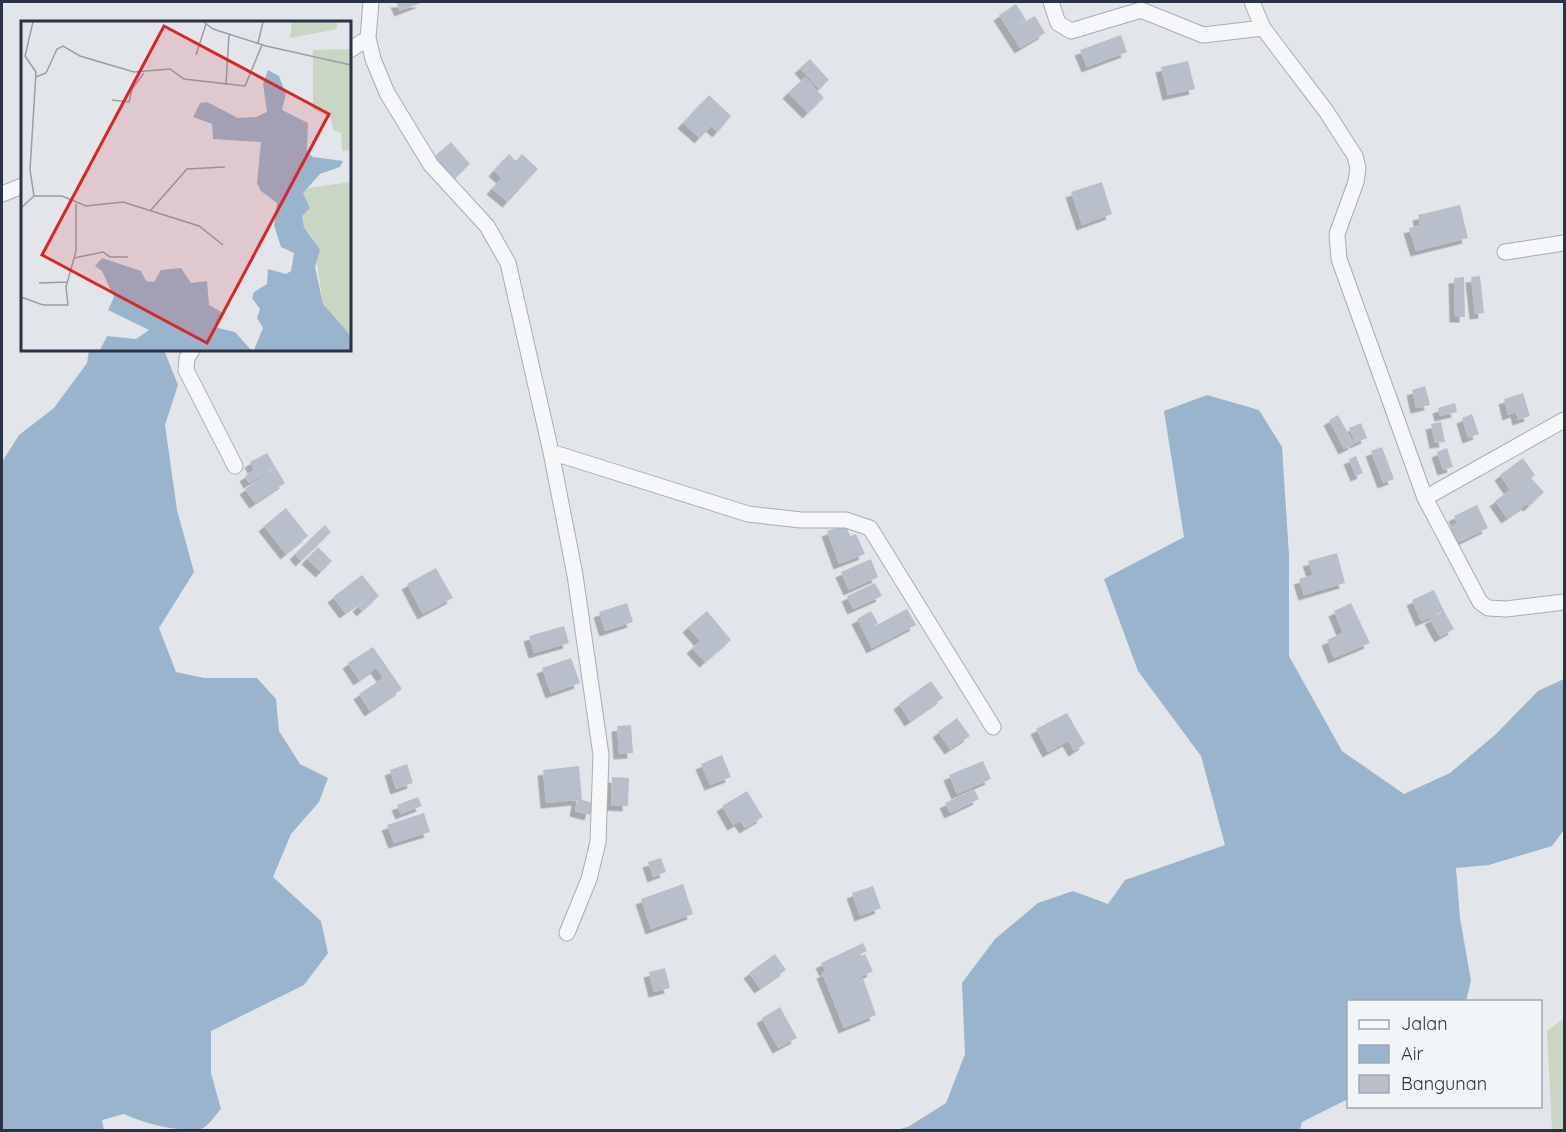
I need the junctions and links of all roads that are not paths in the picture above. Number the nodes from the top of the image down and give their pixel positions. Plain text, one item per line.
1 (371, 2) edge
2 (1051, 2) edge
3 (1252, 2) edge
4 (1263, 28) junction
5 (368, 38) junction
6 (351, 49) edge
7 (21, 186) edge
8 (2, 194) edge
9 (1564, 243) edge
10 (1505, 252) dead end
11 (192, 351) edge
12 (1564, 420) edge
13 (551, 452) junction
14 (235, 466) dead end
15 (1425, 498) junction
16 (1564, 602) edge
17 (993, 727) dead end
18 (567, 933) dead end

1 - 5 street
2 - 4 street
3 - 4 street
4 - 15 street
5 - 6 street
5 - 13 street
7 - 8 street
9 - 10 street
11 - 14 street
12 - 15 street
13 - 17 street
13 - 18 street
15 - 16 street

